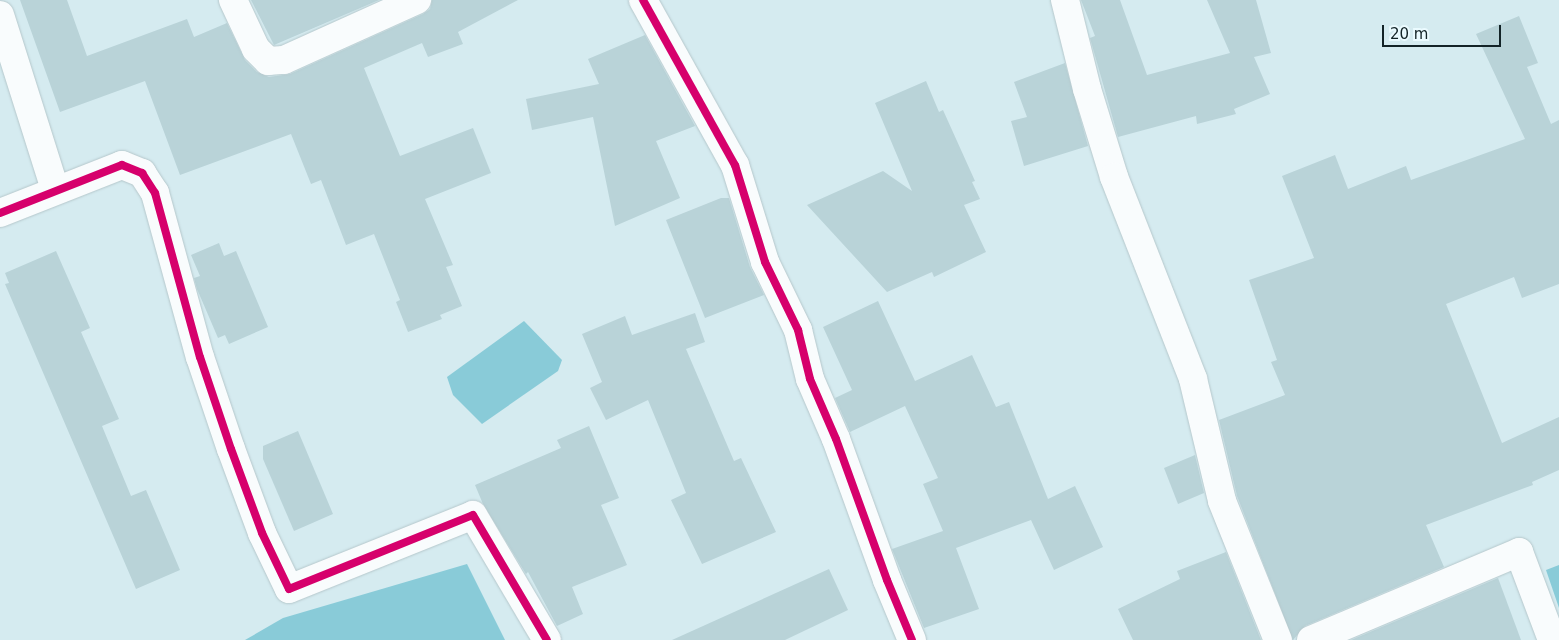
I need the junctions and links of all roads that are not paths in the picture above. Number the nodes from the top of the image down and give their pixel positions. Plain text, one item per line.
1 (232, 0) edge
2 (417, 0) edge
3 (643, 0) edge
4 (1065, 0) edge
5 (0, 15) edge
6 (55, 189) junction
7 (0, 212) edge
8 (547, 640) edge
9 (912, 640) edge
10 (1278, 640) edge
11 (1311, 640) edge
12 (1552, 640) edge

1 - 2 street
3 - 9 street
4 - 10 street
5 - 6 street
6 - 7 street
6 - 8 street
11 - 12 street

